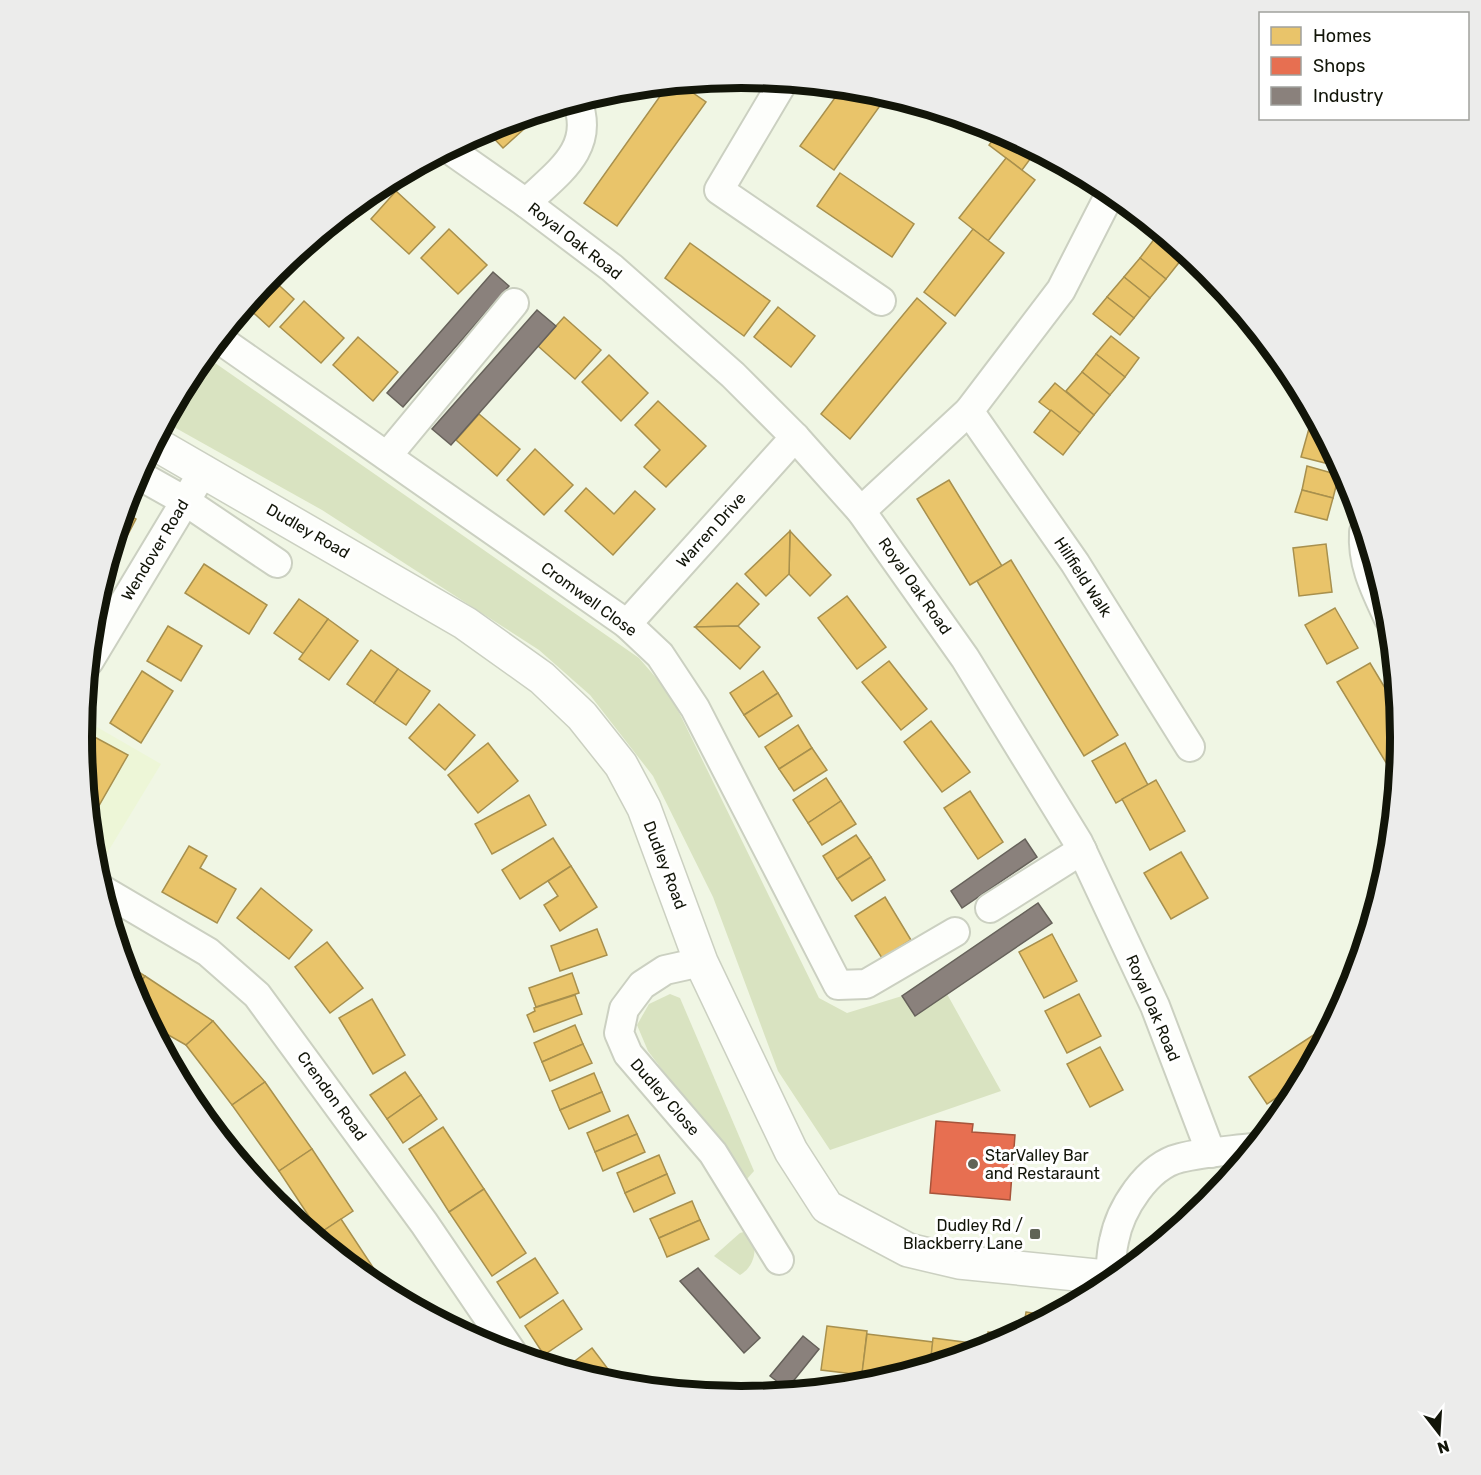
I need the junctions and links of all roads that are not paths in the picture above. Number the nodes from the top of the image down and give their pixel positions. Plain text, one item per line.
1 (778, 90) edge
2 (581, 109) edge
3 (456, 154) edge
4 (526, 202) junction
5 (1106, 202) edge
6 (881, 301) dead end
7 (514, 303) dead end
8 (225, 343) edge
9 (969, 411) junction
10 (795, 437) junction
11 (160, 446) edge
12 (387, 456) junction
13 (204, 470) junction
14 (145, 479) edge
15 (185, 501) junction
16 (861, 511) junction
17 (276, 563) dead end
18 (627, 624) junction
19 (99, 644) edge
20 (1190, 747) dead end
21 (1082, 850) junction
22 (112, 896) edge
23 (990, 908) dead end
24 (955, 932) dead end
25 (701, 962) junction
26 (1241, 1149) edge
27 (1211, 1153) junction
28 (779, 1260) dead end
29 (1113, 1268) edge
30 (1101, 1277) edge
31 (505, 1342) edge

1 - 6 street
2 - 4 street
3 - 4 street, Royal Oak Road
4 - 10 street, Royal Oak Road
5 - 9 street
7 - 12 street
8 - 12 street, Cromwell Close
9 - 16 street
9 - 20 street, Hillfield Walk
10 - 16 street, Royal Oak Road
10 - 18 street, Warren Drive
11 - 13 main road, Dudley Road
12 - 18 street, Cromwell Close
13 - 15 street, Wendover Road
13 - 25 main road, Dudley Road
14 - 15 street
15 - 17 street
15 - 19 street, Wendover Road
16 - 21 street, Royal Oak Road
18 - 24 street, Cromwell Close
21 - 23 street
21 - 27 street, Royal Oak Road
22 - 31 street, Crendon Road
25 - 28 street, Dudley Close
25 - 30 main road, Dudley Road
26 - 27 street
27 - 29 street

